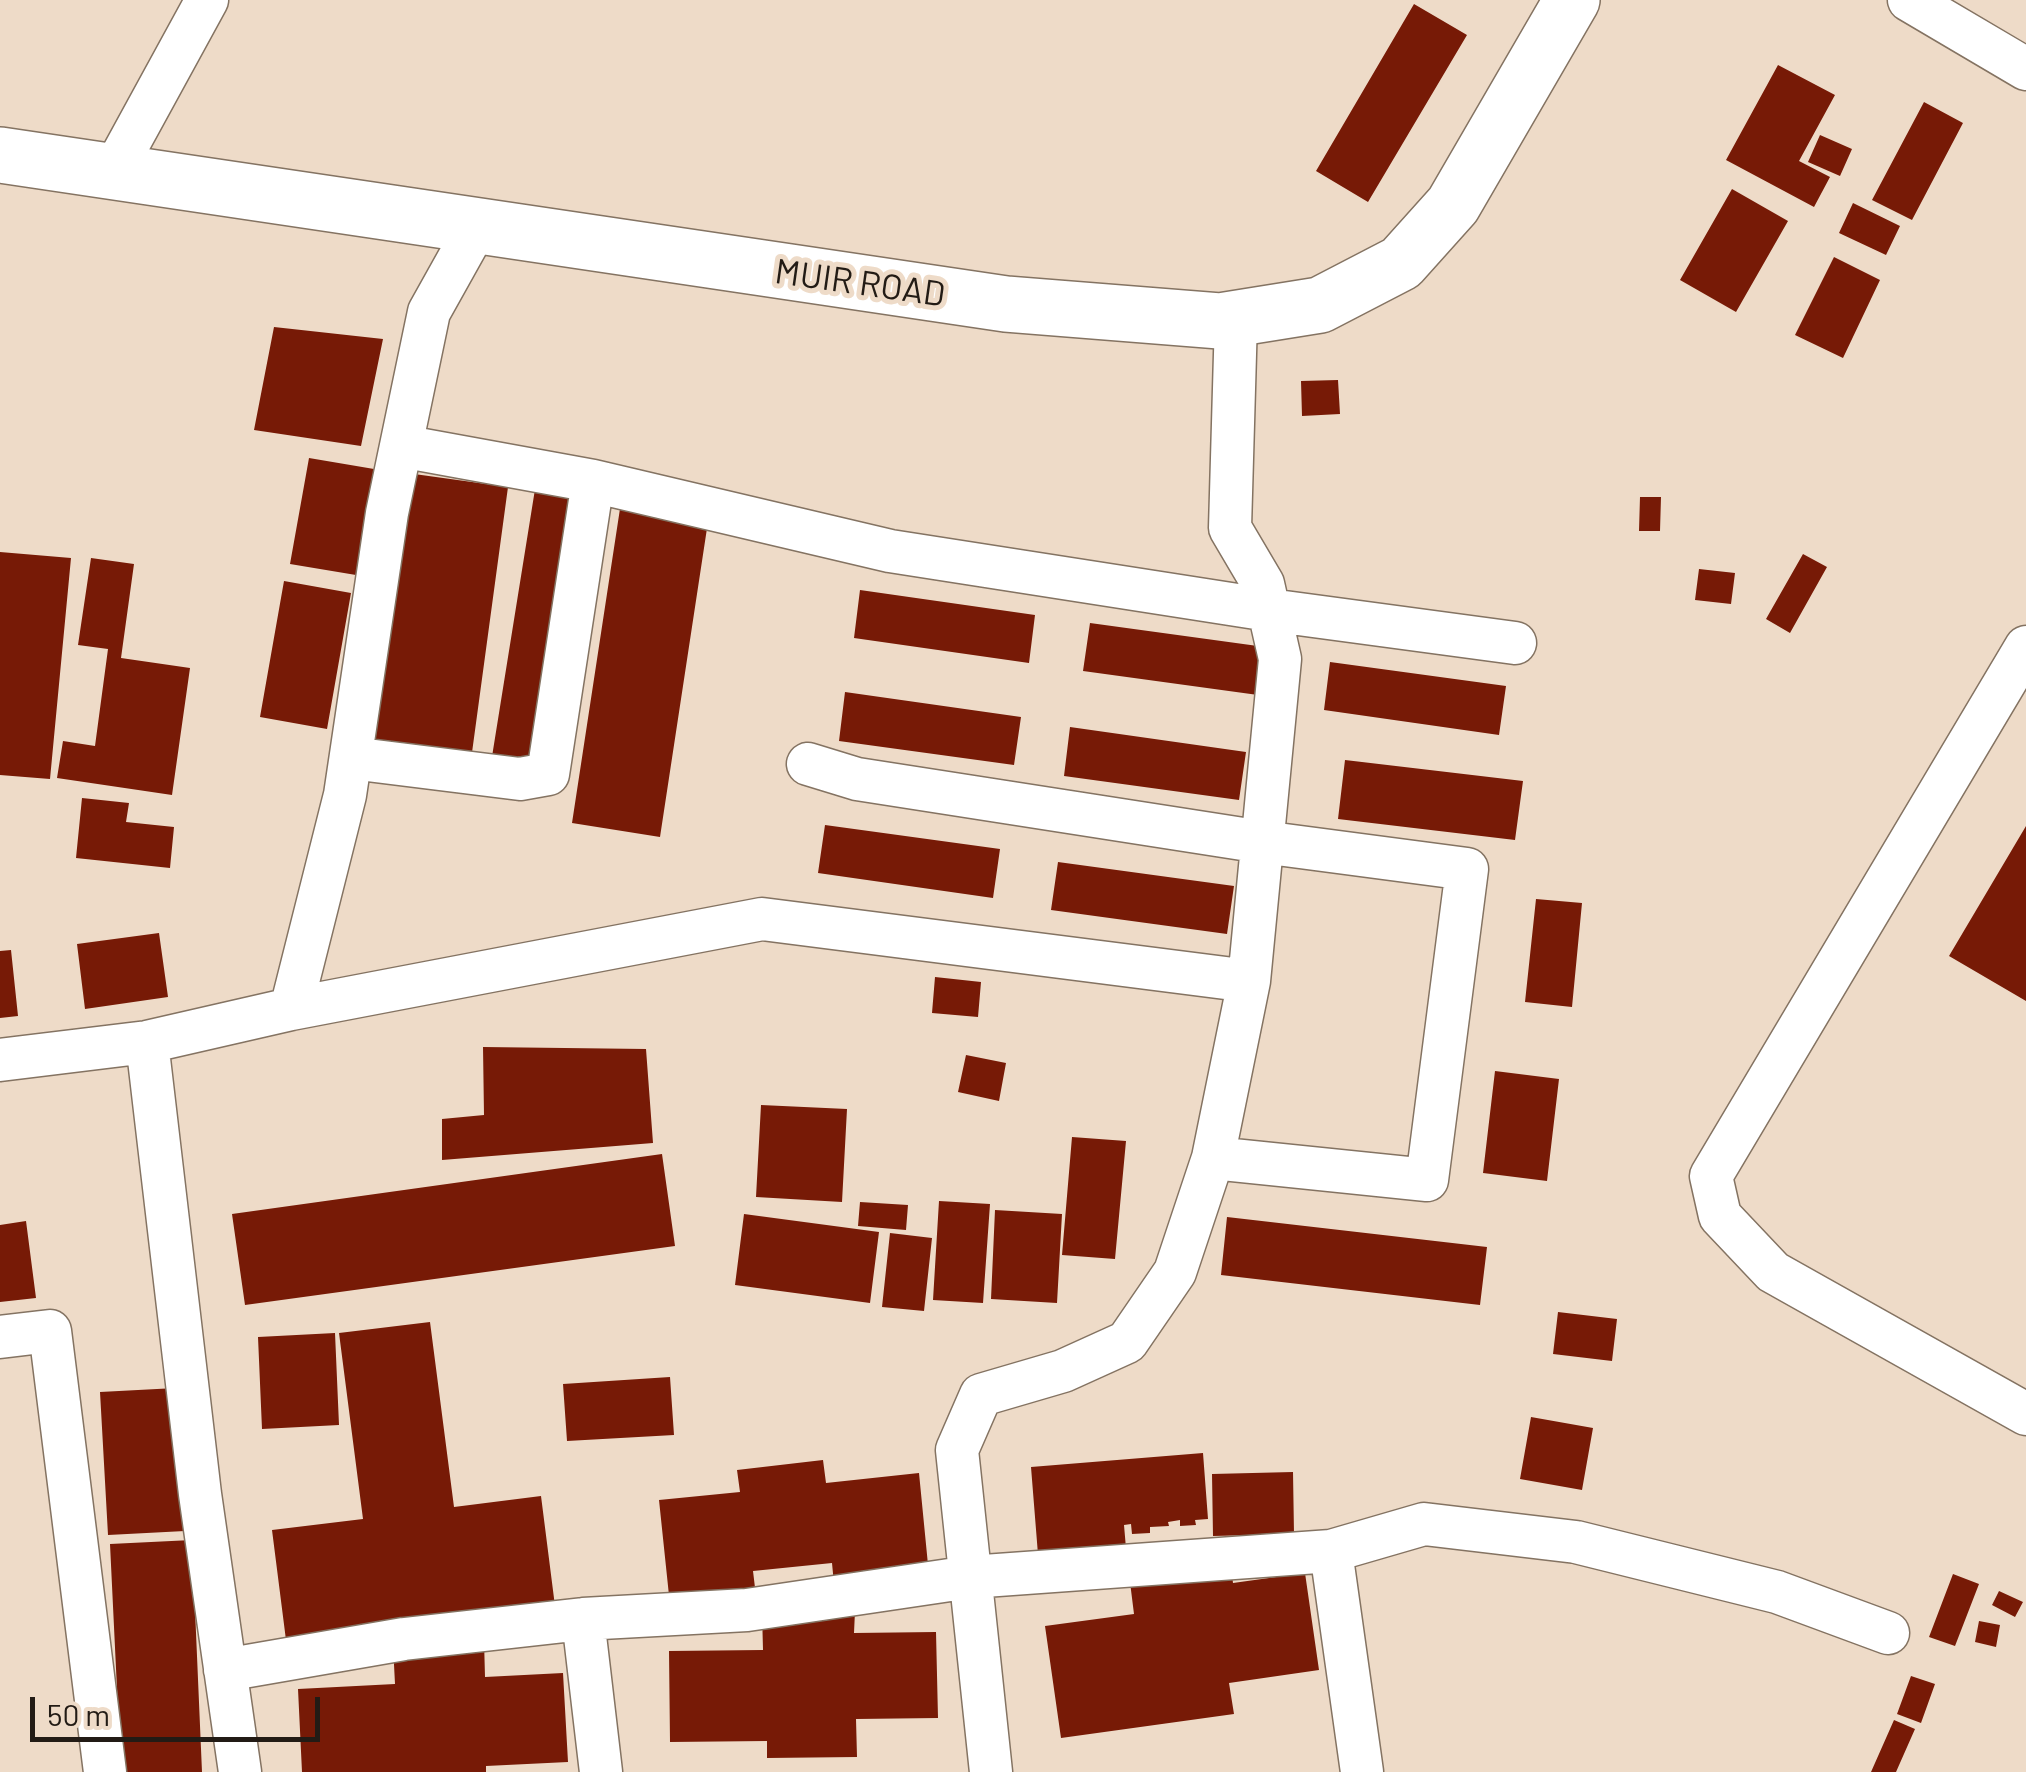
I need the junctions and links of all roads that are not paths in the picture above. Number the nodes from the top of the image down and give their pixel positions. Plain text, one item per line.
1 (207, 0) edge
2 (1572, 0) edge
3 (1909, 0) edge
4 (2026, 68) edge
5 (0, 156) edge
6 (113, 172) junction
7 (477, 226) junction
8 (1236, 318) junction
9 (401, 446) junction
10 (593, 480) junction
11 (1269, 610) junction
12 (1515, 643) dead end
13 (2026, 647) edge
14 (350, 758) junction
15 (808, 764) dead end
16 (1262, 842) junction
17 (1250, 981) junction
18 (291, 1010) junction
19 (147, 1042) junction
20 (0, 1060) edge
21 (1213, 1158) junction
22 (0, 1337) edge
23 (2026, 1414) edge
24 (1331, 1550) junction
25 (970, 1577) junction
26 (583, 1618) junction
27 (1888, 1634) dead end
28 (224, 1670) junction
29 (105, 1772) edge
30 (240, 1772) edge
31 (602, 1772) edge
32 (990, 1772) edge
33 (1362, 1772) edge

1 - 6 street
2 - 8 main road, MUIR ROAD
3 - 4 street
5 - 6 main road, MUIR ROAD
6 - 7 main road, MUIR ROAD
7 - 8 main road, MUIR ROAD
7 - 9 street
8 - 11 street
9 - 10 street
9 - 14 street
10 - 11 street
10 - 14 street
11 - 12 street
11 - 16 street
13 - 23 street
14 - 18 street
15 - 16 street
16 - 17 street
16 - 21 street
17 - 18 street
17 - 21 street
18 - 19 street
19 - 20 street
19 - 28 street
21 - 25 street
22 - 29 street
24 - 25 street
24 - 27 street
24 - 33 street
25 - 26 street
25 - 32 street
26 - 28 street
26 - 31 street
28 - 30 street

